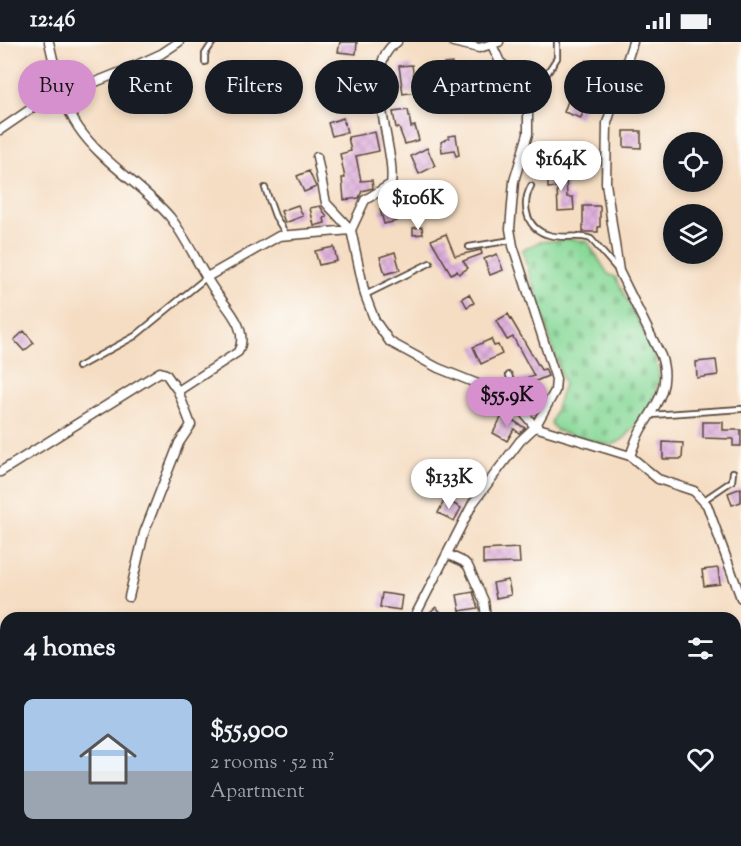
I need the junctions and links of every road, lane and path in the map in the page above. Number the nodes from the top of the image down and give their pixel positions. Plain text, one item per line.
1 (49, 42) edge
2 (179, 42) edge
3 (213, 42) edge
4 (397, 42) edge
5 (453, 42) edge
6 (557, 42) edge
7 (633, 42) edge
8 (495, 43) edge
9 (53, 60) edge
10 (205, 60) edge
11 (502, 60) edge
12 (552, 66) edge
13 (96, 82) edge
14 (23, 114) edge
15 (71, 114) edge
16 (529, 114) edge
17 (0, 130) edge
18 (317, 157) dead end
19 (531, 186) dead end
20 (265, 188) dead end
21 (351, 231) junction
22 (286, 234) junction
23 (512, 240) junction
24 (469, 247) dead end
25 (430, 263) dead end
26 (619, 271) junction
27 (207, 277) junction
28 (365, 295) junction
29 (78, 367) dead end
30 (509, 375) dead end
31 (178, 391) junction
32 (519, 407) junction
33 (741, 409) edge
34 (651, 415) junction
35 (535, 428) junction
36 (630, 456) junction
37 (0, 472) edge
38 (733, 472) dead end
39 (704, 500) junction
40 (447, 554) junction
41 (129, 597) dead end
42 (741, 598) edge
43 (417, 612) edge
44 (485, 612) edge

1 - 9 street
2 - 13 street
3 - 10 lane
4 - 21 street
5 - 8 street
6 - 12 lane
7 - 26 street
8 - 11 street
14 - 17 street
15 - 27 street
16 - 23 street
18 - 21 street
19 - 26 lane
20 - 22 lane
21 - 22 street
21 - 28 street
22 - 27 street
23 - 24 lane
23 - 35 street
25 - 28 lane
26 - 34 street
27 - 29 lane
27 - 31 street
28 - 32 street
30 - 32 lane
31 - 37 street
31 - 41 street
32 - 35 street
33 - 34 lane
34 - 36 street
35 - 36 street
35 - 40 street
36 - 39 street
38 - 39 lane
39 - 42 street
40 - 43 street
40 - 44 street

